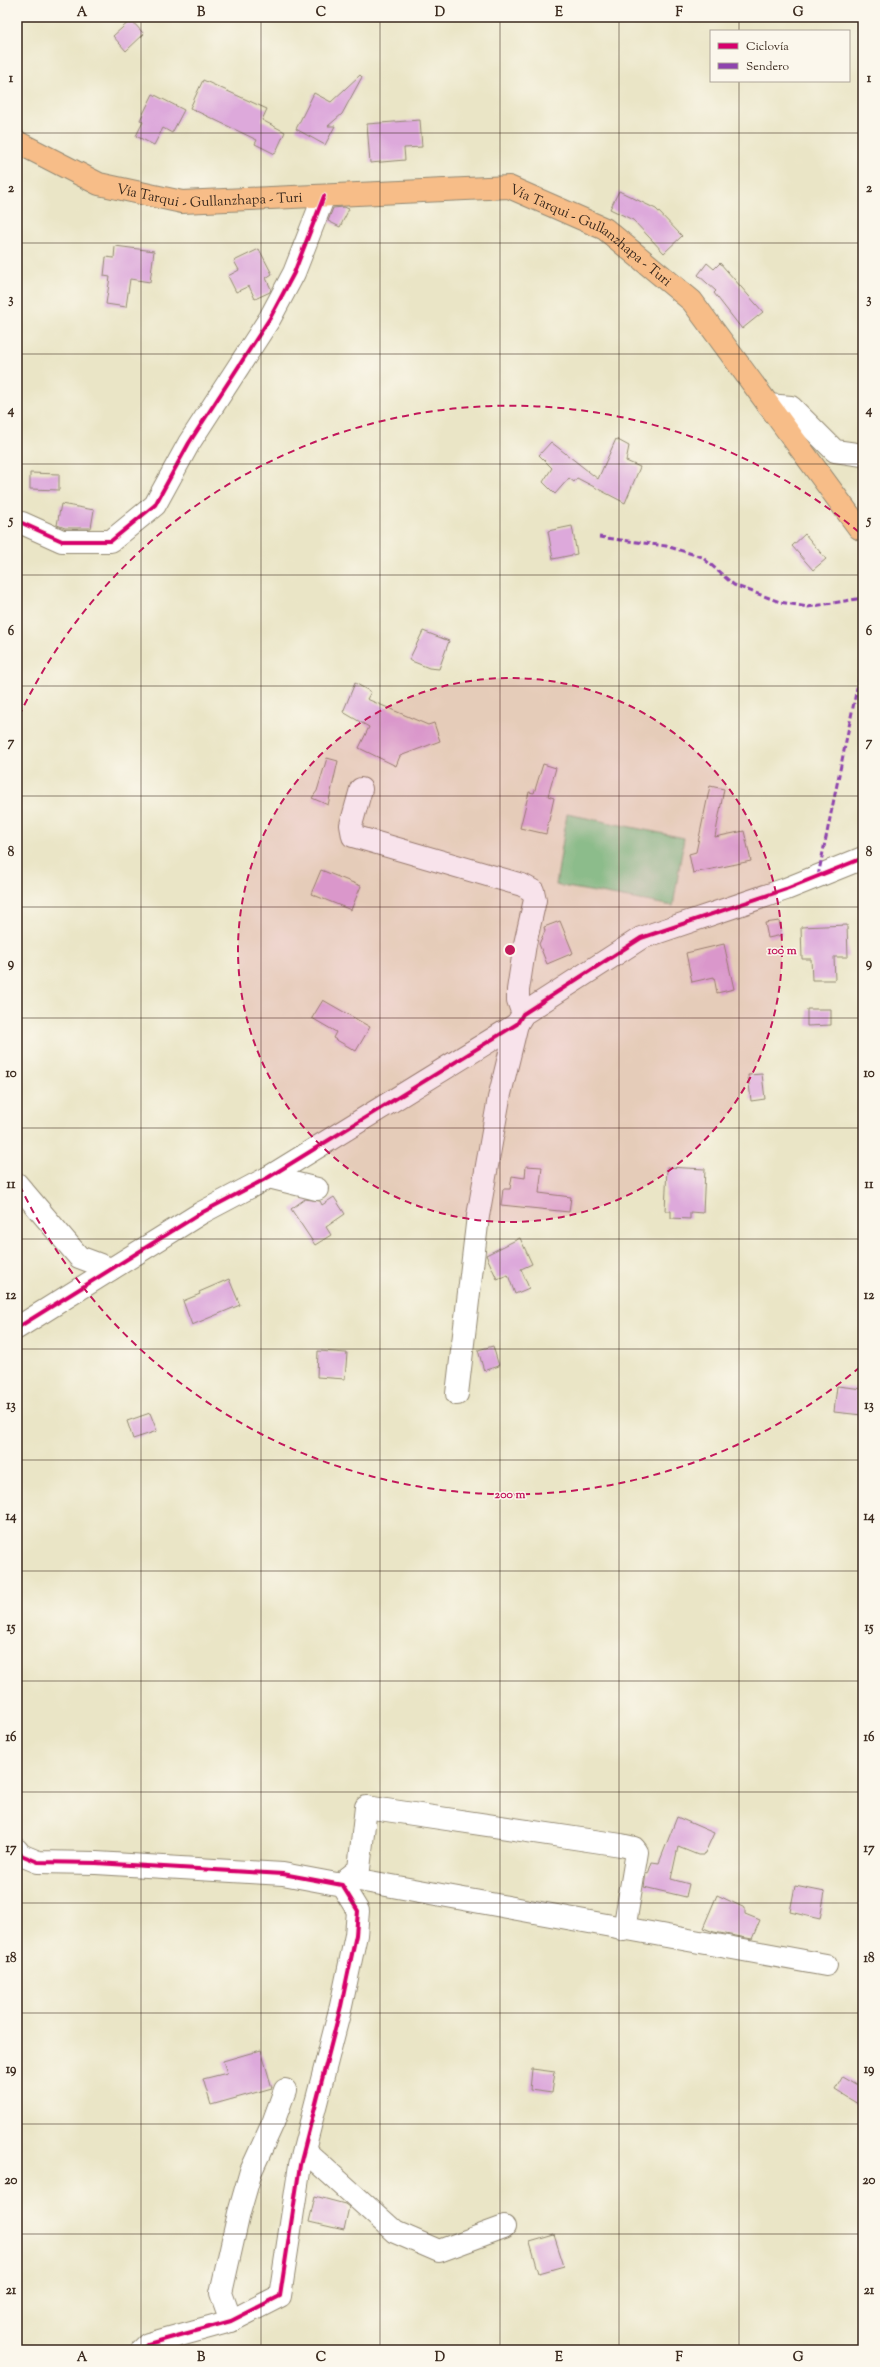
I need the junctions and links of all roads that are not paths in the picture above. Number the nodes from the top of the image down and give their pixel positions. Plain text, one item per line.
1 (17, 142) edge
2 (324, 196) junction
3 (768, 404) junction
4 (863, 455) edge
5 (22, 523) dead end
6 (863, 530) edge
7 (361, 789) dead end
8 (863, 858) edge
9 (520, 1019) junction
10 (269, 1177) junction
11 (17, 1184) edge
12 (317, 1189) dead end
13 (110, 1269) junction
14 (17, 1328) edge
15 (457, 1394) dead end
16 (18, 1855) edge
17 (345, 1881) junction
18 (624, 1930) junction
19 (826, 1965) dead end
20 (285, 2090) dead end
21 (304, 2150) junction
22 (504, 2227) dead end
23 (231, 2321) junction
24 (142, 2350) edge

1 - 2 main road, Vía Tarqui - Gullanzhapa - Turi
2 - 3 main road, Vía Tarqui - Gullanzhapa - Turi
2 - 5 street
3 - 4 street
3 - 6 main road, Vía Tarqui - Gullanzhapa - Turi
7 - 9 street
8 - 9 street
9 - 10 street
9 - 15 street
10 - 12 street
10 - 13 street
11 - 13 street
13 - 14 street
16 - 17 street
17 - 18 street
17 - 18 street
17 - 21 street
18 - 19 street
20 - 23 street
21 - 22 street
21 - 23 street
23 - 24 street

